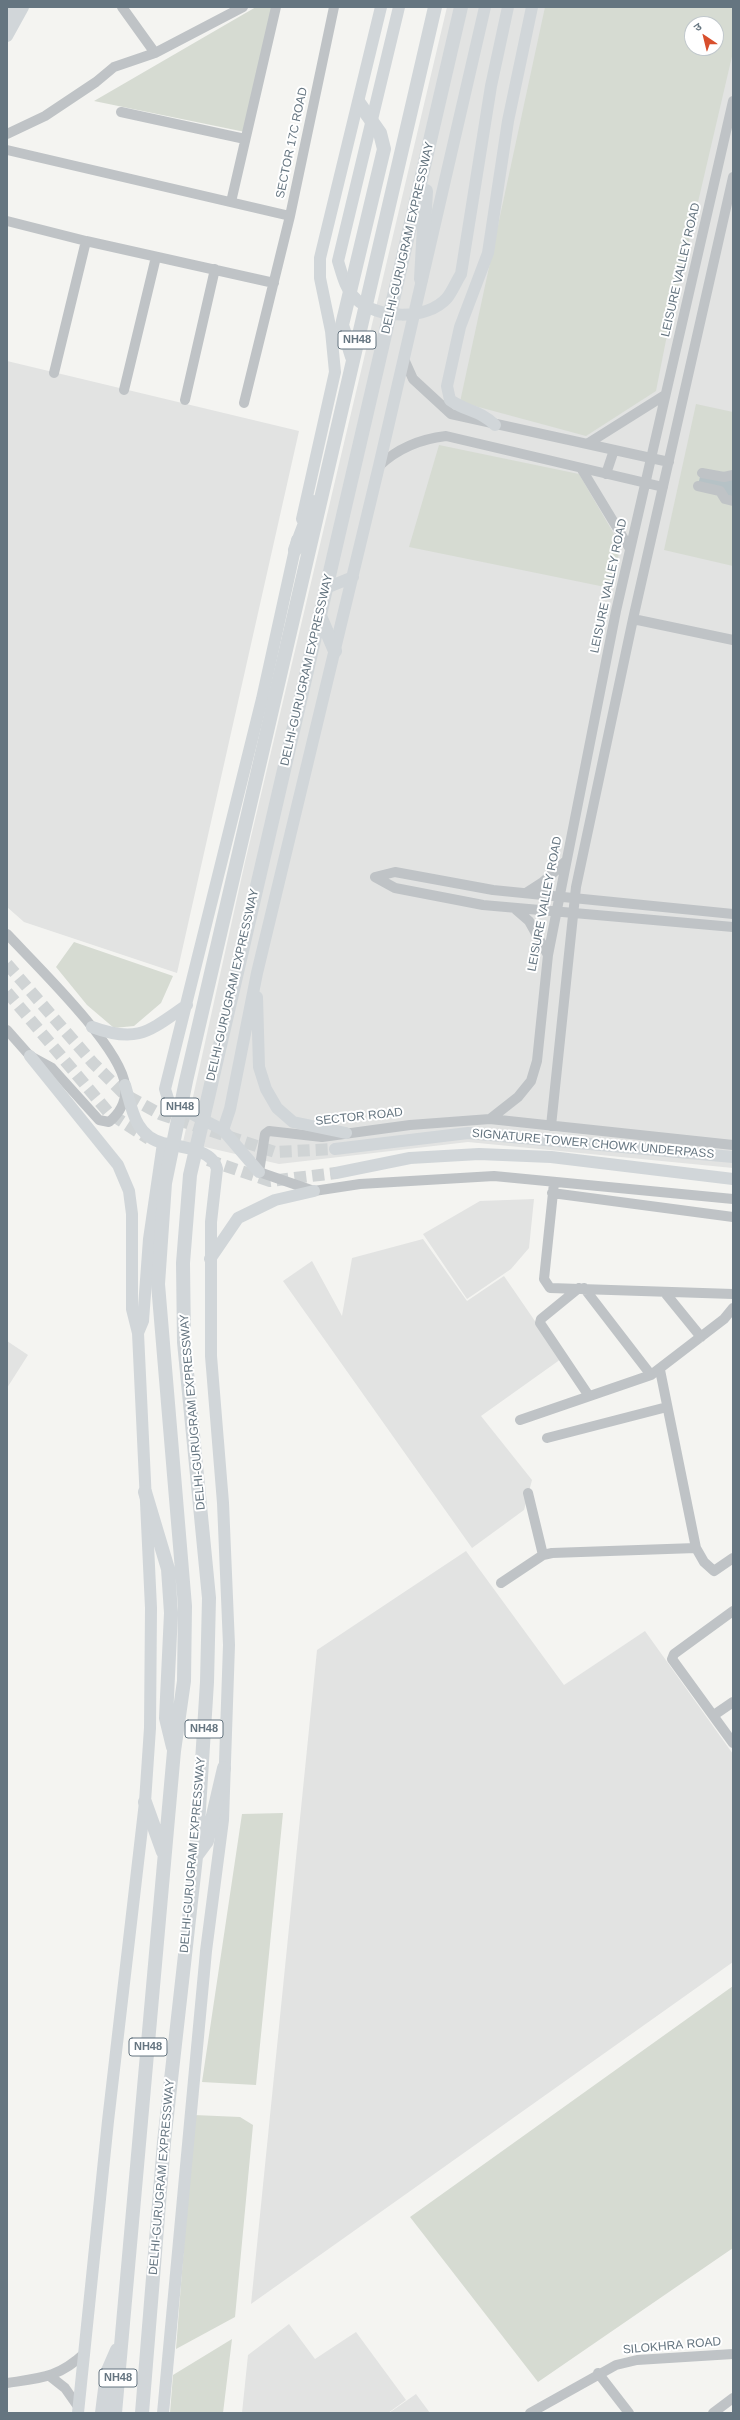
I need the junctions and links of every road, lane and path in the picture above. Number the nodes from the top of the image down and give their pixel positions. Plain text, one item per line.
1 (14, 7) edge
2 (23, 7) edge
3 (122, 7) edge
4 (243, 7) edge
5 (276, 7) edge
6 (334, 7) edge
7 (381, 7) edge
8 (399, 7) edge
9 (435, 7) edge
10 (461, 7) edge
11 (485, 7) edge
12 (508, 7) edge
13 (532, 7) edge
14 (7, 20) edge
15 (7, 36) edge
16 (155, 53) junction
17 (733, 101) edge
18 (358, 103) junction
19 (121, 112) dead end
20 (7, 134) edge
21 (245, 138) junction
22 (7, 150) edge
23 (428, 154) junction
24 (733, 178) edge
25 (231, 202) junction
26 (290, 216) junction
27 (7, 221) edge
28 (86, 241) junction
29 (156, 257) junction
30 (215, 269) junction
31 (421, 279) junction
32 (274, 283) junction
33 (353, 359) junction
34 (404, 359) junction
35 (54, 373) dead end
36 (124, 390) dead end
37 (665, 395) junction
38 (185, 400) dead end
39 (244, 403) dead end
40 (496, 425) junction
41 (587, 444) junction
42 (614, 450) junction
43 (330, 458) junction
44 (651, 458) junction
45 (669, 462) junction
46 (379, 466) junction
47 (581, 468) junction
48 (702, 473) dead end
49 (606, 474) junction
50 (733, 475) edge
51 (645, 483) junction
52 (698, 486) dead end
53 (663, 487) junction
54 (733, 501) edge
55 (630, 549) junction
56 (294, 550) junction
57 (353, 577) junction
58 (326, 588) junction
59 (633, 619) junction
60 (319, 622) junction
61 (733, 640) edge
62 (335, 651) junction
63 (566, 861) junction
64 (526, 893) junction
65 (559, 896) junction
66 (574, 898) junction
67 (514, 908) junction
68 (556, 911) junction
69 (572, 914) junction
70 (733, 914) edge
71 (733, 927) edge
72 (7, 934) edge
73 (548, 955) junction
74 (257, 974) junction
75 (187, 1004) junction
76 (92, 1027) junction
77 (7, 1030) edge
78 (30, 1056) junction
79 (125, 1085) junction
80 (490, 1120) junction
81 (551, 1126) junction
82 (223, 1130) junction
83 (346, 1133) junction
84 (163, 1142) junction
85 (733, 1145) edge
86 (335, 1149) tunnel mouth
87 (733, 1157) edge
88 (259, 1172) junction
89 (336, 1173) tunnel mouth
90 (733, 1179) edge
91 (554, 1182) junction
92 (314, 1191) junction
93 (552, 1193) junction
94 (733, 1199) edge
95 (733, 1217) edge
96 (210, 1259) junction
97 (582, 1288) junction
98 (666, 1294) junction
99 (733, 1294) edge
100 (733, 1308) edge
101 (138, 1333) junction
102 (701, 1337) junction
103 (655, 1372) junction
104 (589, 1396) junction
105 (667, 1407) junction
106 (520, 1420) dead end
107 (547, 1438) dead end
108 (145, 1492) junction
109 (528, 1493) dead end
110 (696, 1548) junction
111 (543, 1555) junction
112 (733, 1558) edge
113 (501, 1583) dead end
114 (733, 1611) edge
115 (733, 1702) edge
116 (714, 1715) junction
117 (733, 1743) edge
118 (174, 1751) junction
119 (224, 1768) junction
120 (144, 1802) junction
121 (165, 1856) junction
122 (196, 1857) junction
123 (121, 2342) junction
124 (85, 2353) junction
125 (733, 2354) edge
126 (598, 2373) junction
127 (50, 2377) junction
128 (7, 2383) edge
129 (733, 2398) edge
130 (79, 2411) edge
131 (536, 2411) edge
132 (102, 2413) edge
133 (115, 2413) edge
134 (142, 2413) edge
135 (162, 2413) edge
136 (629, 2413) edge
137 (713, 2413) edge

1 - 14 main road
2 - 15 main road
3 - 16 street
4 - 16 street
5 - 21 street
6 - 26 street, SECTOR 17C ROAD
7 - 18 main road
8 - 12 main road
9 - 33 highway, DELHI-GURUGRAM EXPRESSWAY / NH48
10 - 23 highway, DELHI-GURUGRAM EXPRESSWAY / NH48
11 - 31 main road
13 - 40 main road
16 - 20 street
17 - 37 street, LEISURE VALLEY ROAD
18 - 33 highway
18 - 56 main road
19 - 21 street
21 - 25 street
22 - 25 street
23 - 31 highway
23 - 58 highway, DELHI-GURUGRAM EXPRESSWAY / NH48
24 - 45 street
25 - 26 street
26 - 32 street, SECTOR 17C ROAD
27 - 28 street
28 - 29 street
28 - 35 street
29 - 30 street
29 - 36 street
30 - 32 street
30 - 38 street
31 - 34 main road
32 - 39 street, SECTOR 17C ROAD
33 - 43 highway, DELHI-GURUGRAM EXPRESSWAY / NH48
34 - 40 street
34 - 46 main road
37 - 41 street
37 - 44 street, LEISURE VALLEY ROAD
40 - 41 street
41 - 42 street
42 - 44 street
42 - 49 street
43 - 56 highway
43 - 118 highway, DELHI-GURUGRAM EXPRESSWAY / NH48
44 - 45 street
44 - 51 street, LEISURE VALLEY ROAD
45 - 53 street
46 - 47 street
46 - 57 main road
47 - 49 street
47 - 55 street
48 - 50 street
49 - 51 street
51 - 53 street
51 - 55 street, LEISURE VALLEY ROAD
52 - 54 street
53 - 59 street
55 - 63 street, LEISURE VALLEY ROAD
56 - 75 main road
57 - 58 main road
57 - 62 main road
58 - 60 highway, DELHI-GURUGRAM EXPRESSWAY / NH48
59 - 61 street
59 - 66 street
60 - 62 highway
60 - 122 highway, DELHI-GURUGRAM EXPRESSWAY / NH48
62 - 74 main road
63 - 64 street
63 - 65 street, LEISURE VALLEY ROAD
64 - 65 street
64 - 67 street
65 - 66 street
65 - 68 street, LEISURE VALLEY ROAD
66 - 69 street
66 - 70 street
67 - 68 street
67 - 73 street
68 - 69 street
68 - 73 street, LEISURE VALLEY ROAD
69 - 71 street
69 - 81 street
72 - 76 street
73 - 80 street, LEISURE VALLEY ROAD
74 - 82 main road
74 - 83 main road
75 - 76 main road
75 - 82 main road
76 - 79 street
77 - 78 street
78 - 79 street
78 - 101 main road
79 - 84 main road
80 - 81 street, SECTOR ROAD
80 - 83 street, SECTOR ROAD
81 - 85 street, SECTOR ROAD
82 - 88 main road
83 - 88 street, SECTOR ROAD
84 - 96 main road
84 - 101 main road
86 - 87 main road, SIGNATURE TOWER CHOWK UNDERPASS
88 - 92 street
89 - 90 main road, SIGNATURE TOWER CHOWK UNDERPASS
91 - 92 street
91 - 93 street
91 - 94 street
92 - 96 main road
93 - 95 street
93 - 97 street
96 - 119 main road
97 - 98 street
97 - 103 street
97 - 104 street
98 - 99 street
98 - 102 street
100 - 102 street
101 - 108 main road
102 - 103 street
103 - 104 street
103 - 105 street
104 - 106 street
105 - 107 street
105 - 110 street
108 - 118 highway
108 - 120 main road
109 - 111 street
110 - 111 street
110 - 112 street
111 - 113 street
114 - 116 street
115 - 116 street
116 - 117 street
118 - 121 highway, DELHI-GURUGRAM EXPRESSWAY / NH48
119 - 122 highway
119 - 135 main road
120 - 121 highway
120 - 124 main road
121 - 123 highway, DELHI-GURUGRAM EXPRESSWAY / NH48
122 - 134 highway, DELHI-GURUGRAM EXPRESSWAY / NH48
123 - 132 highway
123 - 133 highway, DELHI-GURUGRAM EXPRESSWAY / NH48
124 - 127 street
124 - 130 main road
125 - 126 street, SILOKHRA ROAD
126 - 131 street, SILOKHRA ROAD
126 - 136 street
127 - 128 street
127 - 130 street
129 - 137 street

